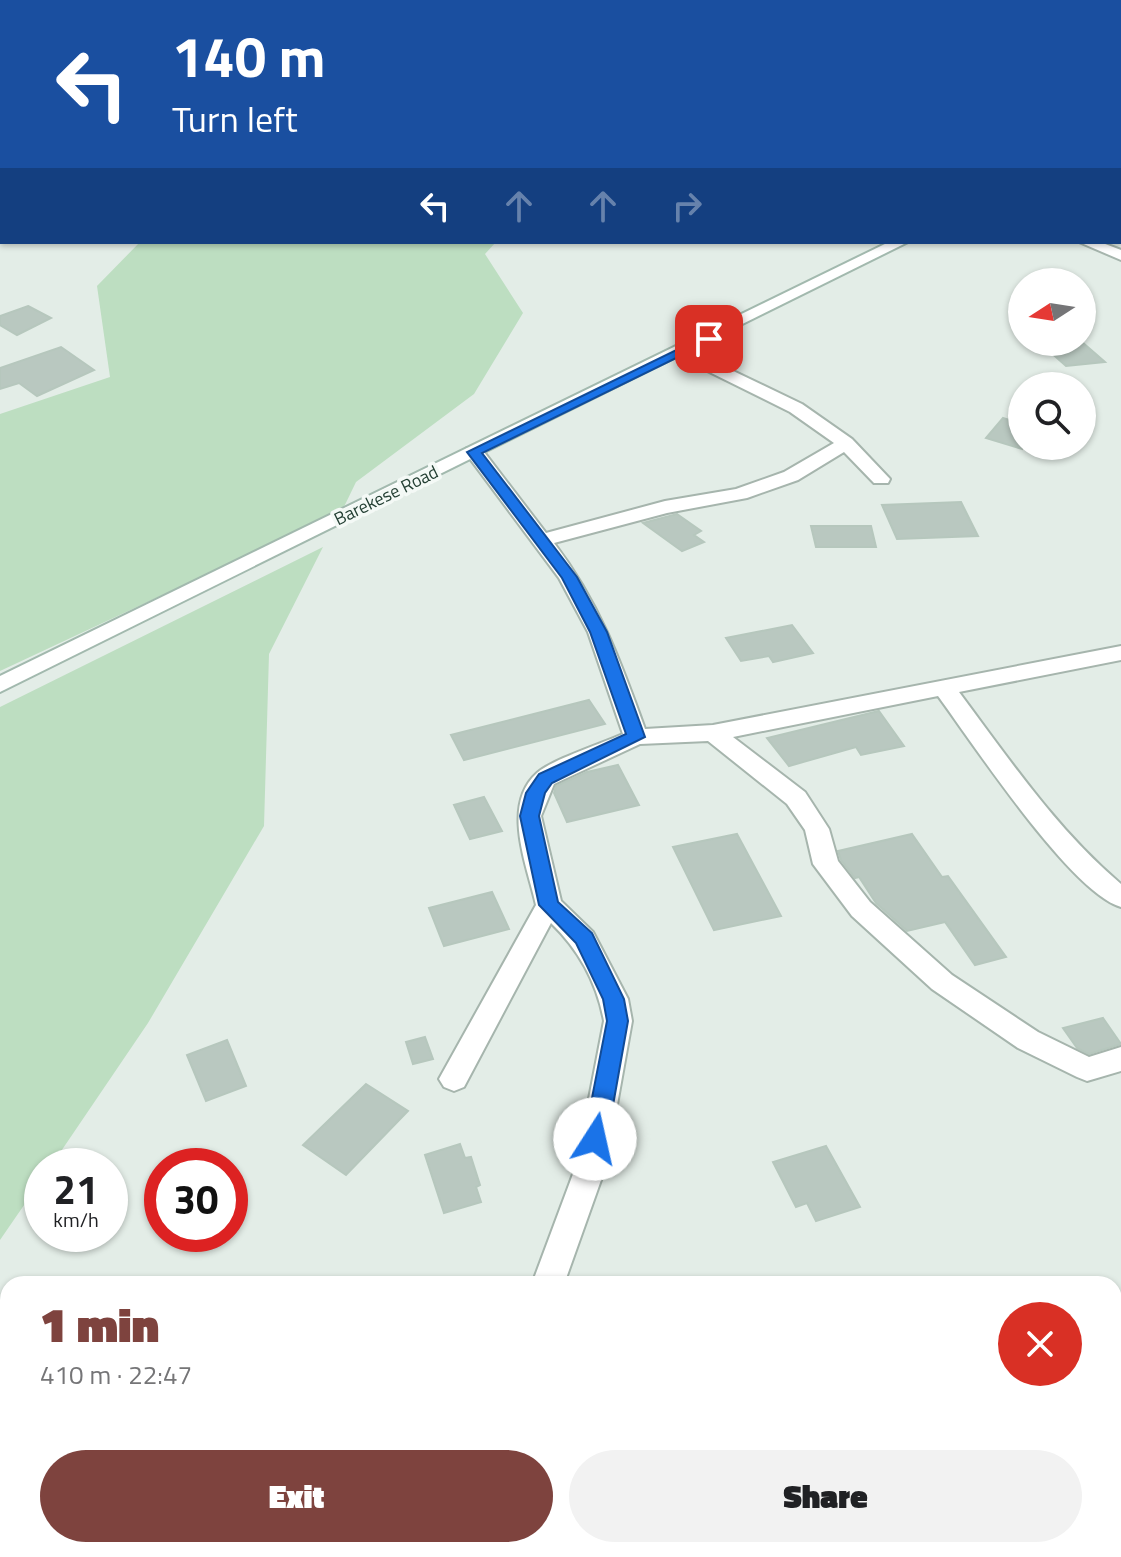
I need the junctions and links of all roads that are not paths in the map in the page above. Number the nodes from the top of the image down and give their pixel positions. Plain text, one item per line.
1 (897, 244) edge
2 (1091, 244) edge
3 (1121, 255) edge
4 (683, 352) junction
5 (846, 443) junction
6 (474, 452) junction
7 (881, 479) dead end
8 (543, 540) junction
9 (1121, 653) edge
10 (0, 685) edge
11 (945, 689) junction
12 (713, 733) junction
13 (636, 737) junction
14 (1121, 898) edge
15 (549, 905) junction
16 (1121, 1059) edge
17 (454, 1079) dead end
18 (551, 1276) edge

1 - 4 street, Barekese Road
2 - 3 street
4 - 5 street
4 - 6 street, Barekese Road
5 - 7 street
5 - 8 street
6 - 8 street
6 - 10 street, Barekese Road
8 - 13 street
9 - 11 street
11 - 12 street
11 - 14 street
12 - 13 street
12 - 16 street
13 - 15 street
15 - 17 street
15 - 18 street

